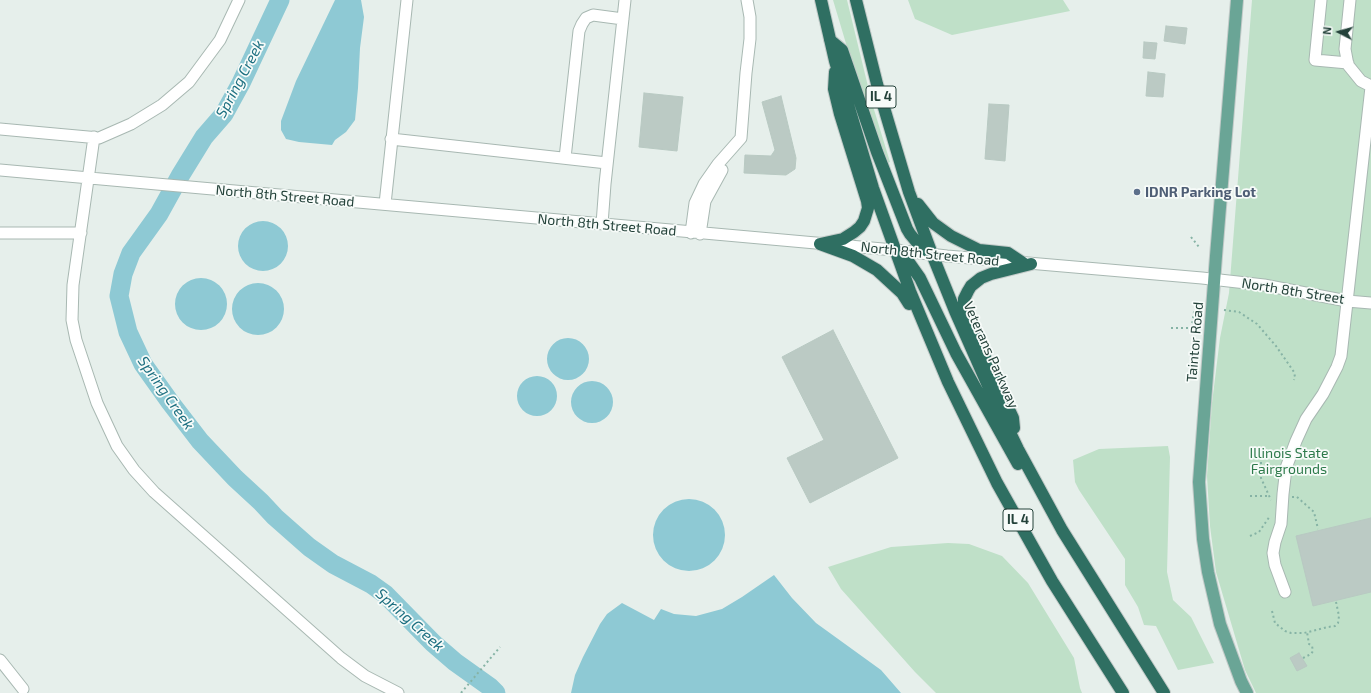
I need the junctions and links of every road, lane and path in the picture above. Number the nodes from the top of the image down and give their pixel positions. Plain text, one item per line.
1 (239, 0) edge
2 (407, 0) edge
3 (625, 0) edge
4 (747, 0) edge
5 (821, 0) edge
6 (856, 0) edge
7 (1237, 0) edge
8 (1321, 0) edge
9 (1350, 0) edge
10 (623, 19) junction
11 (830, 40) junction
12 (835, 61) junction
13 (1348, 63) junction
14 (1371, 86) edge
15 (0, 129) edge
16 (94, 137) junction
17 (391, 139) junction
18 (565, 158) junction
19 (607, 163) junction
20 (0, 170) edge
21 (88, 178) junction
22 (909, 192) junction
23 (385, 204) junction
24 (602, 224) junction
25 (0, 233) edge
26 (81, 233) junction
27 (696, 233) junction
28 (1191, 237) dead end
29 (820, 244) junction
30 (1199, 246) dead end
31 (894, 250) junction
32 (932, 254) junction
33 (1027, 264) junction
34 (1215, 280) junction
35 (1347, 301) junction
36 (1371, 303) edge
37 (1200, 309) dead end
38 (1224, 310) dead end
39 (1171, 328) dead end
40 (929, 338) junction
41 (1294, 380) dead end
42 (1018, 449) junction
43 (1261, 457) dead end
44 (1036, 481) junction
45 (1250, 496) dead end
46 (1270, 496) junction
47 (1276, 496) dead end
48 (1291, 497) dead end
49 (1272, 506) dead end
50 (1272, 510) dead end
51 (1318, 529) dead end
52 (1250, 536) dead end
53 (1285, 592) dead end
54 (1336, 602) dead end
55 (1272, 611) dead end
56 (1307, 632) junction
57 (500, 647) dead end
58 (1303, 658) dead end
59 (0, 660) edge
60 (23, 689) dead end
61 (398, 693) edge
62 (461, 693) edge
63 (1123, 693) edge
64 (1164, 693) edge
65 (1247, 693) edge

1 - 16 street
2 - 17 street
3 - 10 street
4 - 27 street
5 - 11 highway, IL 4
6 - 22 highway, Veterans Parkway / IL 4
7 - 34 main road, Taintor Road
8 - 13 street
9 - 13 street
10 - 18 street
10 - 19 street
11 - 12 highway, IL 4
11 - 32 highway
12 - 29 highway
12 - 31 highway, IL 4
13 - 14 street
14 - 35 street
15 - 16 street
16 - 21 street
17 - 18 street
17 - 23 street
18 - 19 street
19 - 24 street
20 - 21 street, North 8th Street Road
21 - 23 street, North 8th Street Road
21 - 26 street
22 - 32 highway, Veterans Parkway / IL 4
22 - 33 highway
23 - 24 street, North 8th Street Road
24 - 27 street, North 8th Street Road
25 - 26 street
26 - 61 street
27 - 29 street, North 8th Street Road
28 - 30 path
29 - 31 street, North 8th Street Road
29 - 40 highway
31 - 32 street, North 8th Street Road
31 - 40 highway, IL 4
31 - 44 highway
32 - 33 street, North 8th Street Road
32 - 42 highway, Veterans Parkway / IL 4
33 - 34 street, North 8th Street Road
33 - 42 highway
34 - 35 street, North 8th Street
34 - 65 main road, Taintor Road
35 - 36 street, North 8th Street
35 - 53 street
37 - 39 path
38 - 41 path
40 - 63 highway, IL 4
42 - 44 highway, Veterans Parkway / IL 4
43 - 46 path
44 - 64 highway, Veterans Parkway / IL 4
45 - 46 path
46 - 47 path
46 - 49 path
48 - 51 path
50 - 52 path
54 - 56 path
55 - 56 path
56 - 58 path
57 - 62 path
59 - 60 street

